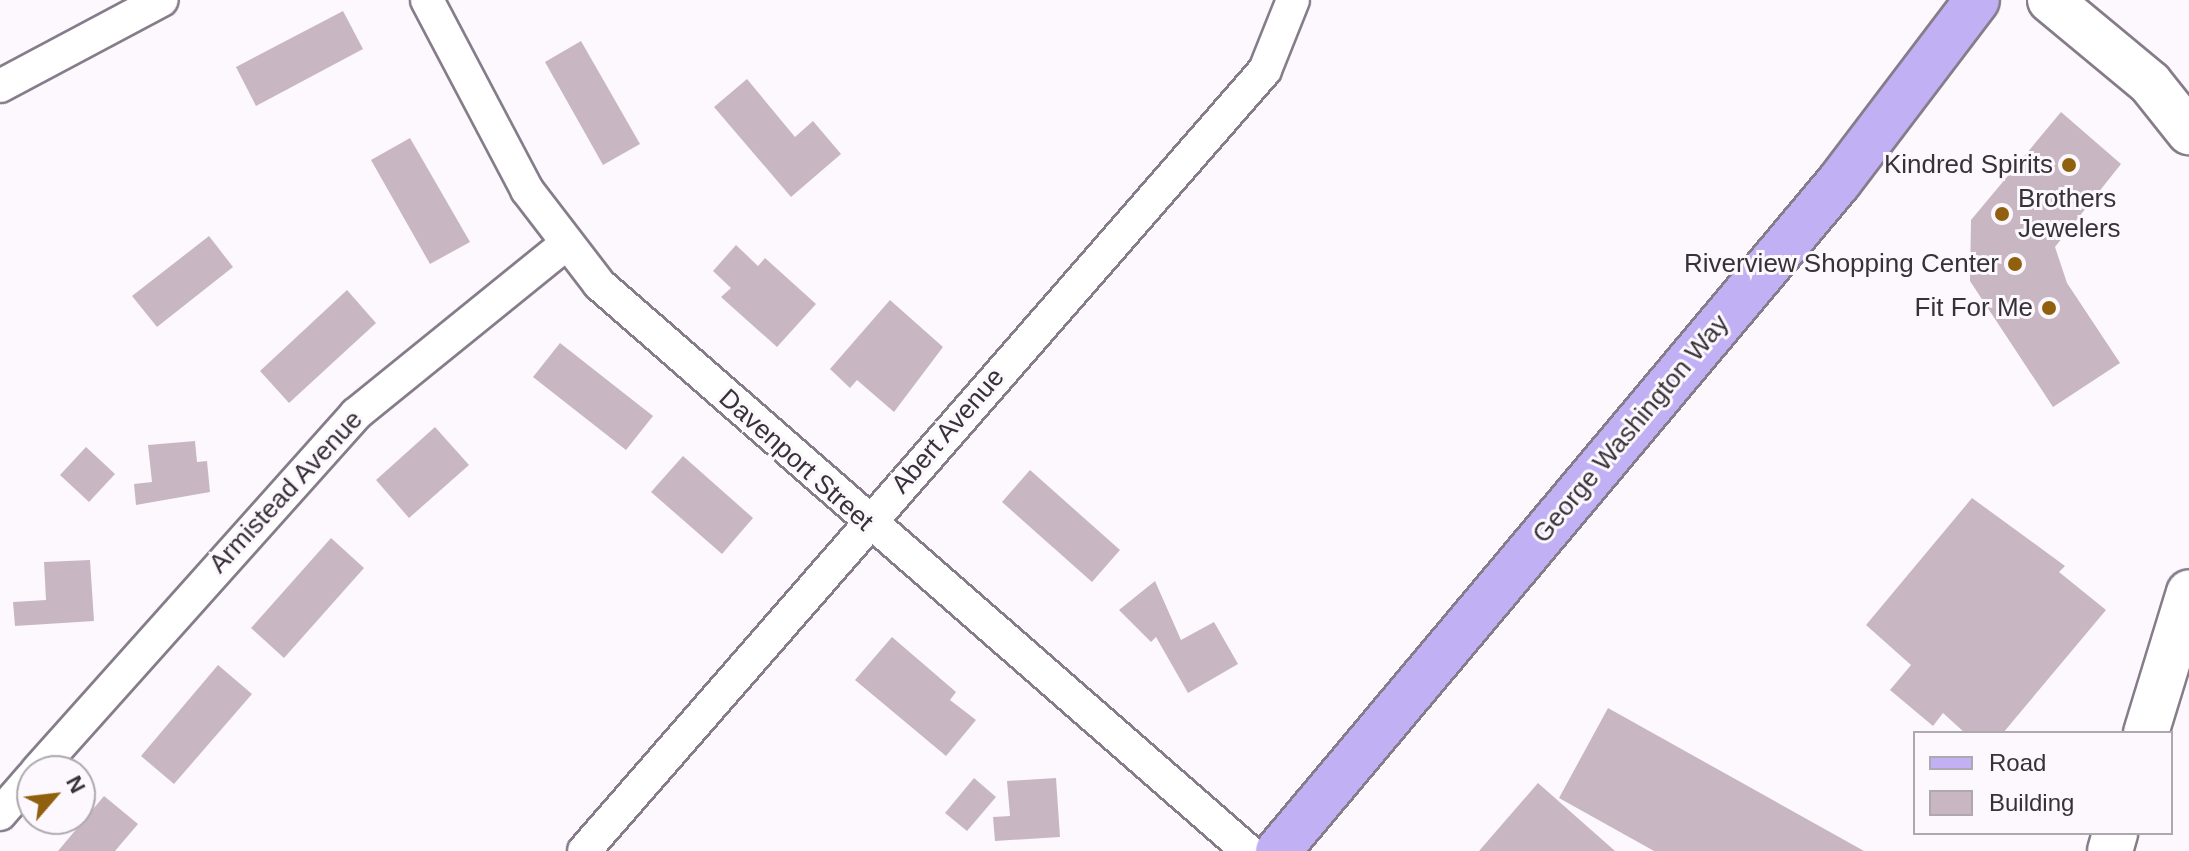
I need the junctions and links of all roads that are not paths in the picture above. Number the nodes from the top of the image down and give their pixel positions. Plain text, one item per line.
1 (162, 0) edge
2 (427, 0) edge
3 (1293, 0) edge
4 (1977, 0) edge
5 (2050, 0) edge
6 (0, 86) edge
7 (2189, 132) edge
8 (565, 245) junction
9 (867, 524) junction
10 (2189, 592) edge
11 (2147, 731) edge
12 (51, 755) edge
13 (16, 796) edge
14 (0, 814) edge
15 (584, 851) edge
16 (1248, 851) edge
17 (1278, 851) edge

1 - 6 street
2 - 8 street, Davenport Street
3 - 9 street, Abert Avenue
4 - 17 main road, George Washington Way
5 - 7 street
8 - 9 street, Davenport Street
8 - 12 street, Armistead Avenue
9 - 15 street, Abert Avenue
9 - 16 street, Davenport Street
10 - 11 street
13 - 14 street

